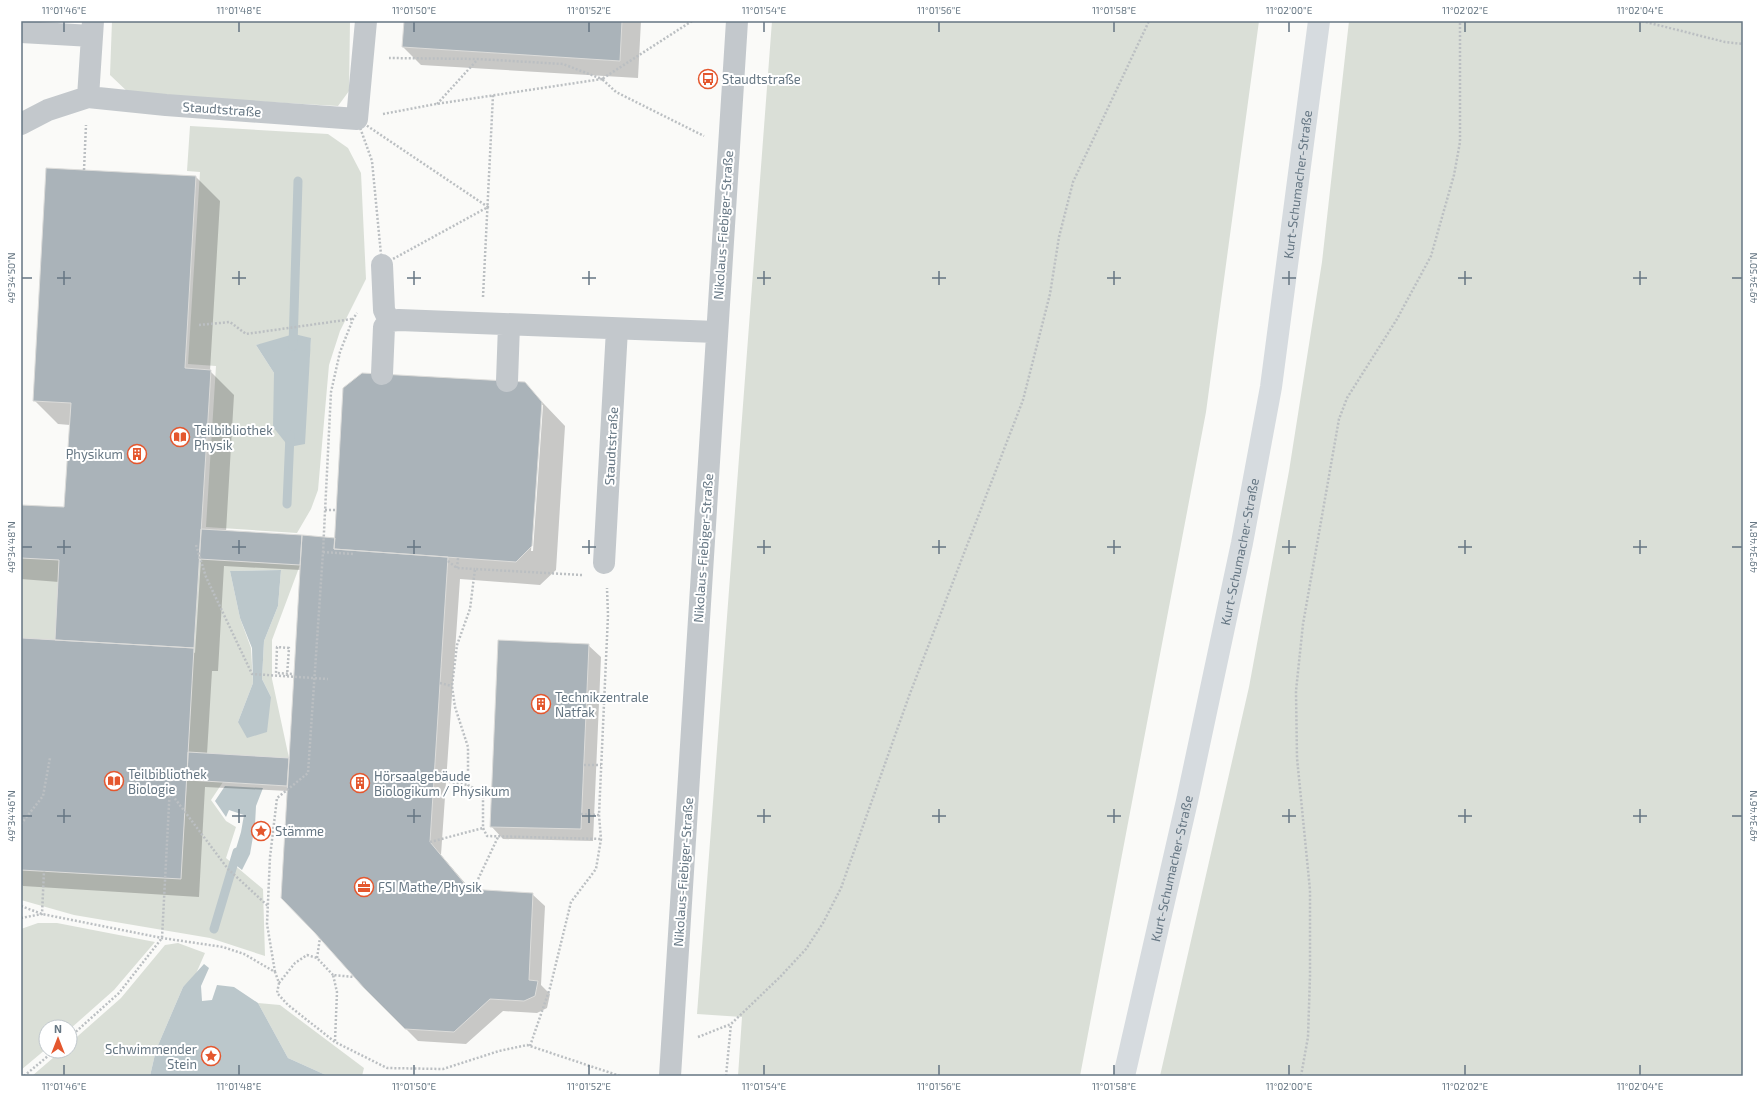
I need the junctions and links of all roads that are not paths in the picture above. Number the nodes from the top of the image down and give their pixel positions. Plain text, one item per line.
1 (366, 21) edge
2 (737, 21) edge
3 (1319, 21) edge
4 (92, 29) edge
5 (21, 32) edge
6 (88, 97) junction
7 (21, 124) edge
8 (382, 265) road end
9 (389, 321) junction
10 (509, 325) junction
11 (617, 329) junction
12 (716, 332) junction
13 (382, 374) dead end
14 (507, 381) dead end
15 (604, 563) road end
16 (670, 1076) edge
17 (1124, 1076) edge

1 - 6 street, Staudtstraße
2 - 12 street, Nikolaus-Fiebiger-Straße
3 - 17 main road, Kurt-Schumacher-Straße
4 - 5 street
4 - 6 street
6 - 7 street, Staudtstraße
8 - 9 street
9 - 10 street
9 - 13 street
10 - 11 street
10 - 14 street
11 - 12 street
11 - 15 street, Staudtstraße
12 - 16 street, Nikolaus-Fiebiger-Straße

